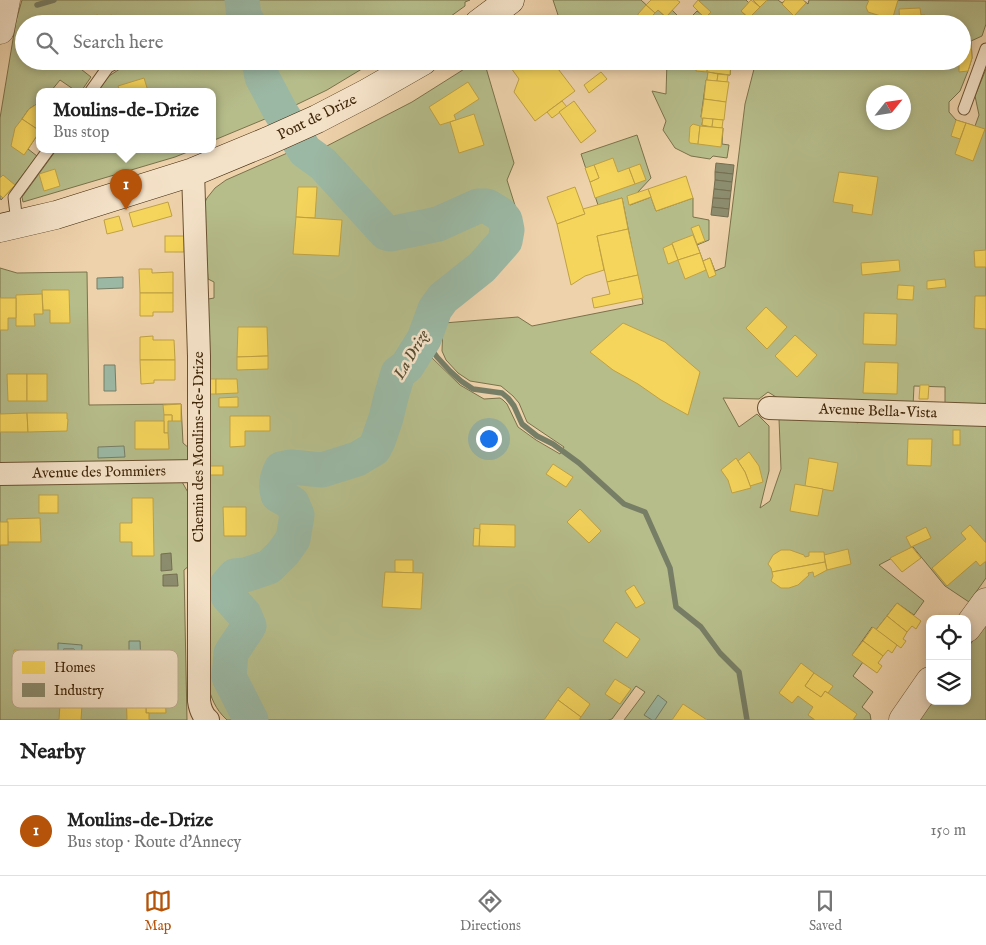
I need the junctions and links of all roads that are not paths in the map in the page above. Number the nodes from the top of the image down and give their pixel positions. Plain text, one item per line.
1 (6, 0) edge
2 (510, 0) edge
3 (490, 15) edge
4 (0, 30) edge
5 (986, 49) edge
6 (106, 70) edge
7 (407, 70) edge
8 (93, 88) edge
9 (964, 109) dead end
10 (46, 153) edge
11 (193, 172) junction
12 (9, 225) edge
13 (769, 408) dead end
14 (986, 415) edge
15 (198, 470) junction
16 (0, 474) edge
17 (986, 602) edge
18 (971, 623) edge
19 (926, 687) edge
20 (206, 719) edge
21 (903, 720) edge

1 - 4 main road
2 - 3 main road
5 - 9 lane
6 - 8 lane
7 - 11 main road, Pont de Drize
10 - 12 lane
11 - 12 main road, Pont de Drize
11 - 15 street, Chemin des Moulins-de-Drize
13 - 14 street, Avenue Bella-Vista
15 - 16 street, Avenue des Pommiers
15 - 20 street, Chemin des Moulins-de-Drize
17 - 18 main road
19 - 21 main road

